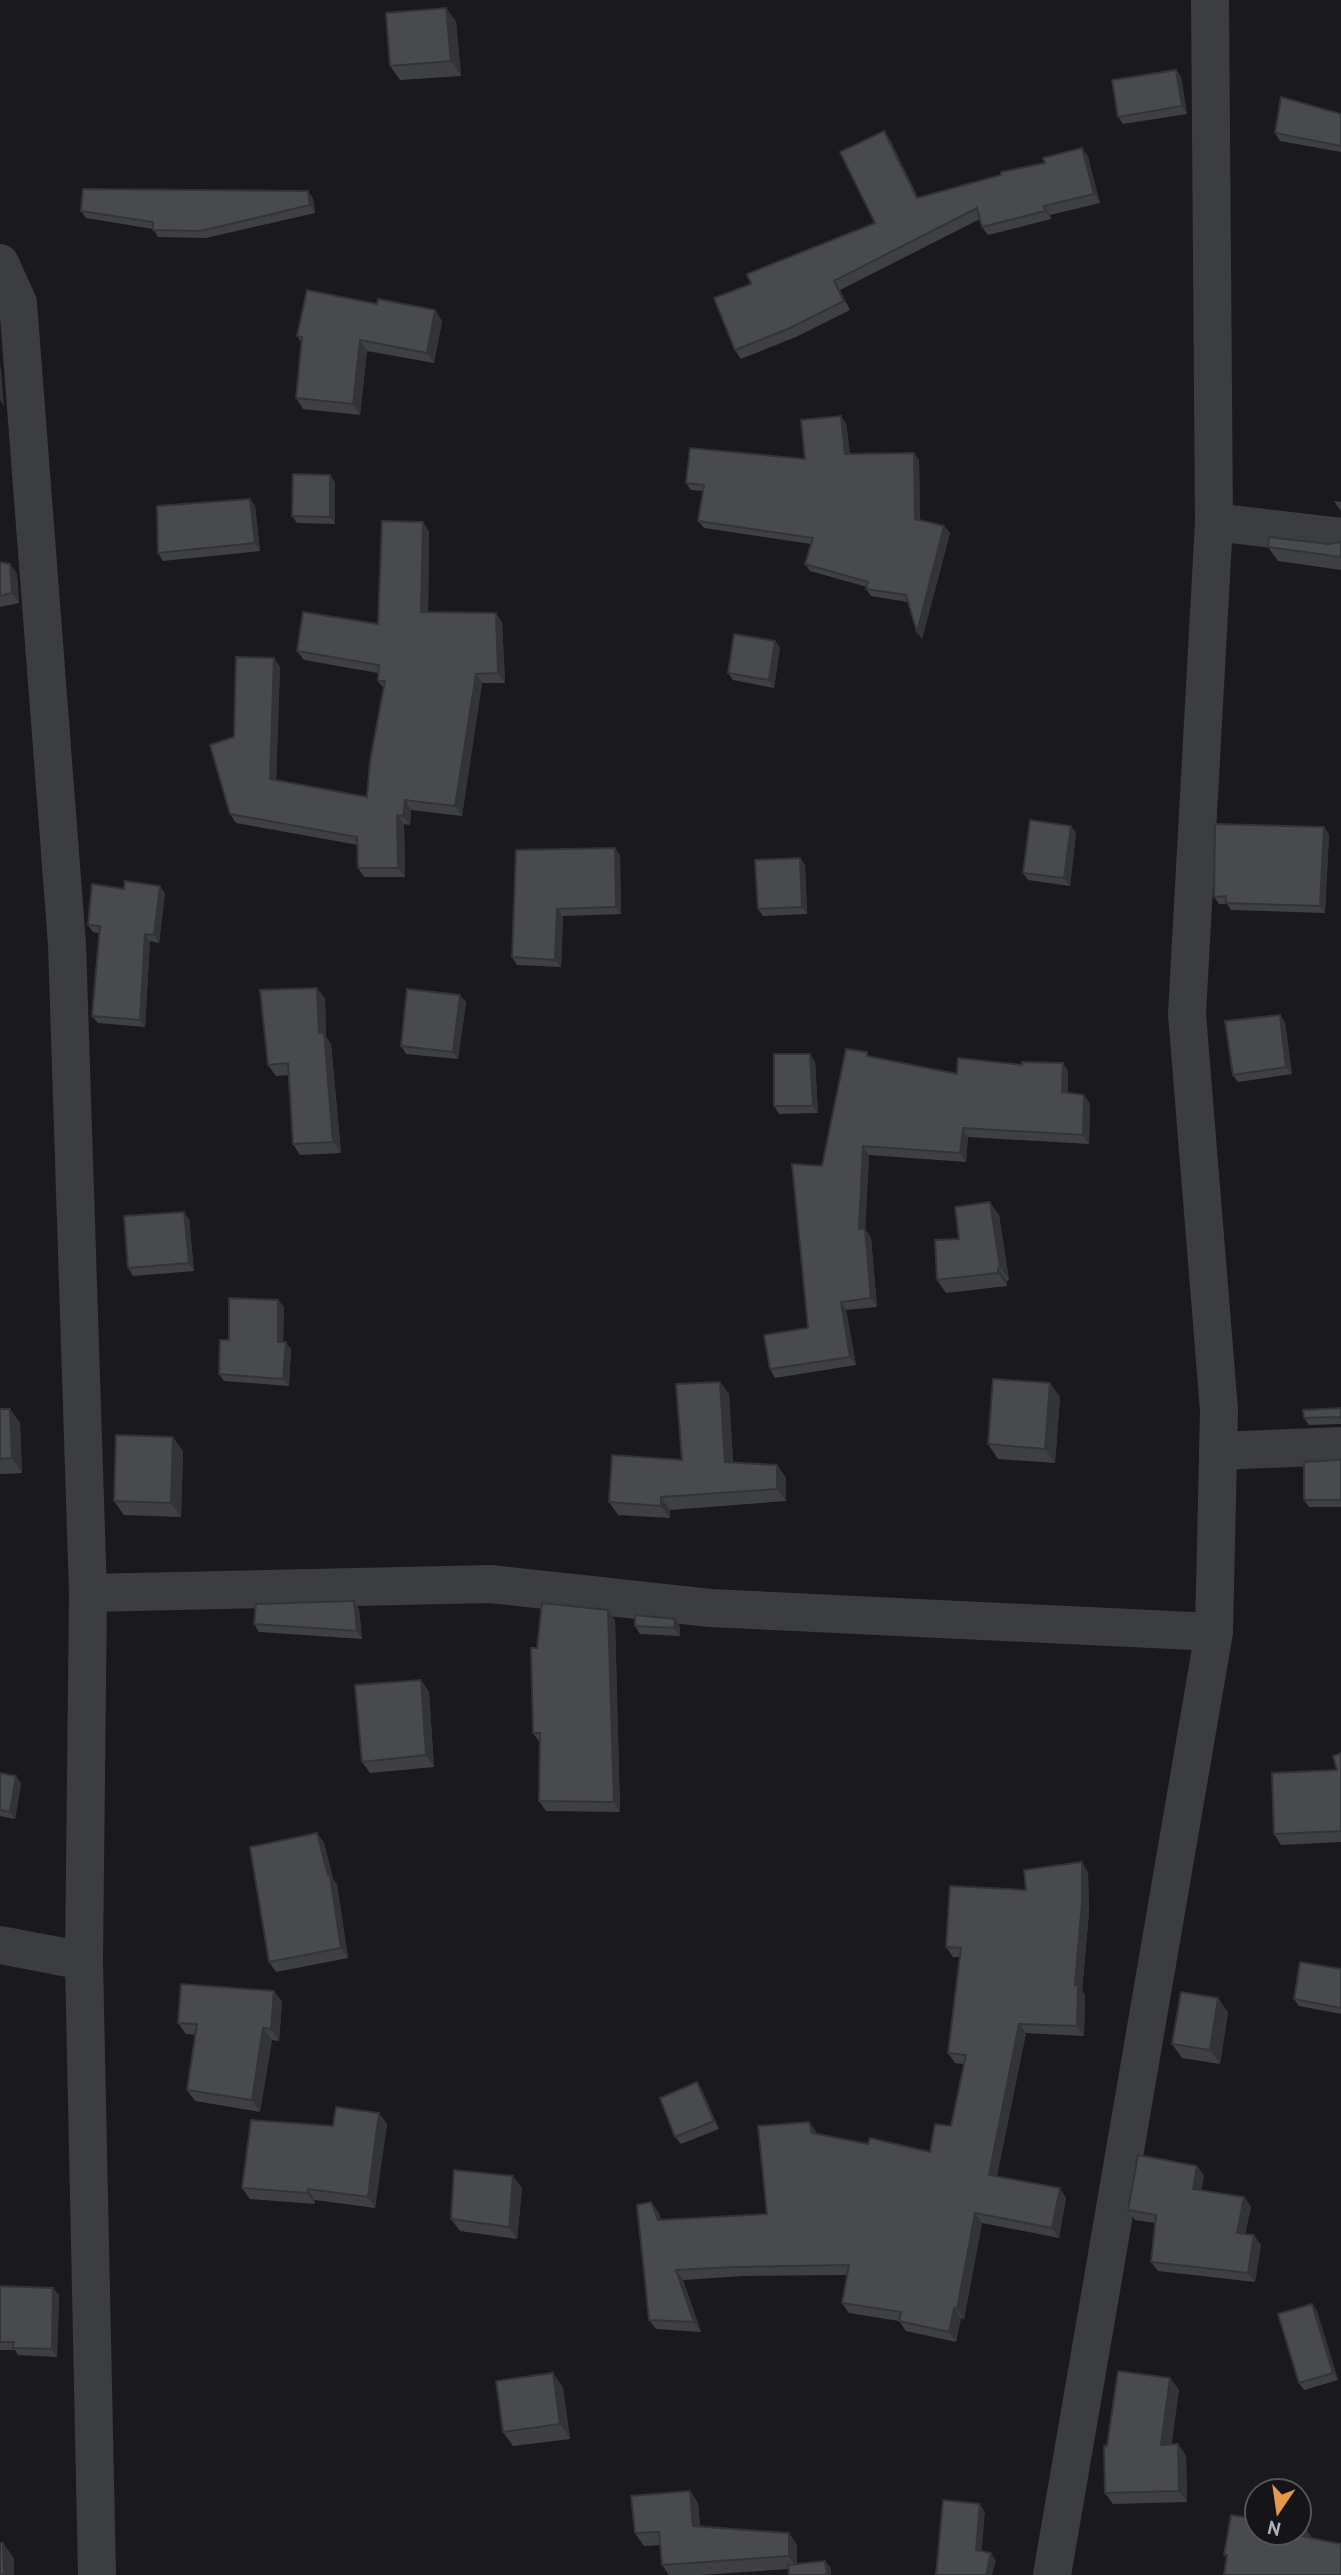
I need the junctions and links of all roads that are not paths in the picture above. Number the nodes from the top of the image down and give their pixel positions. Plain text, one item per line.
1 (1210, 0) edge
2 (0, 263) edge
3 (1214, 522) junction
4 (1341, 537) edge
5 (1341, 1446) edge
6 (1218, 1451) junction
7 (88, 1593) junction
8 (1214, 1632) junction
9 (0, 1945) edge
10 (84, 1961) junction
11 (97, 2575) edge
12 (1052, 2575) edge

1 - 3 street
2 - 7 street
3 - 4 street
3 - 6 street
5 - 6 street
6 - 8 street
7 - 8 street
7 - 10 street
8 - 12 street
9 - 10 street
10 - 11 street

